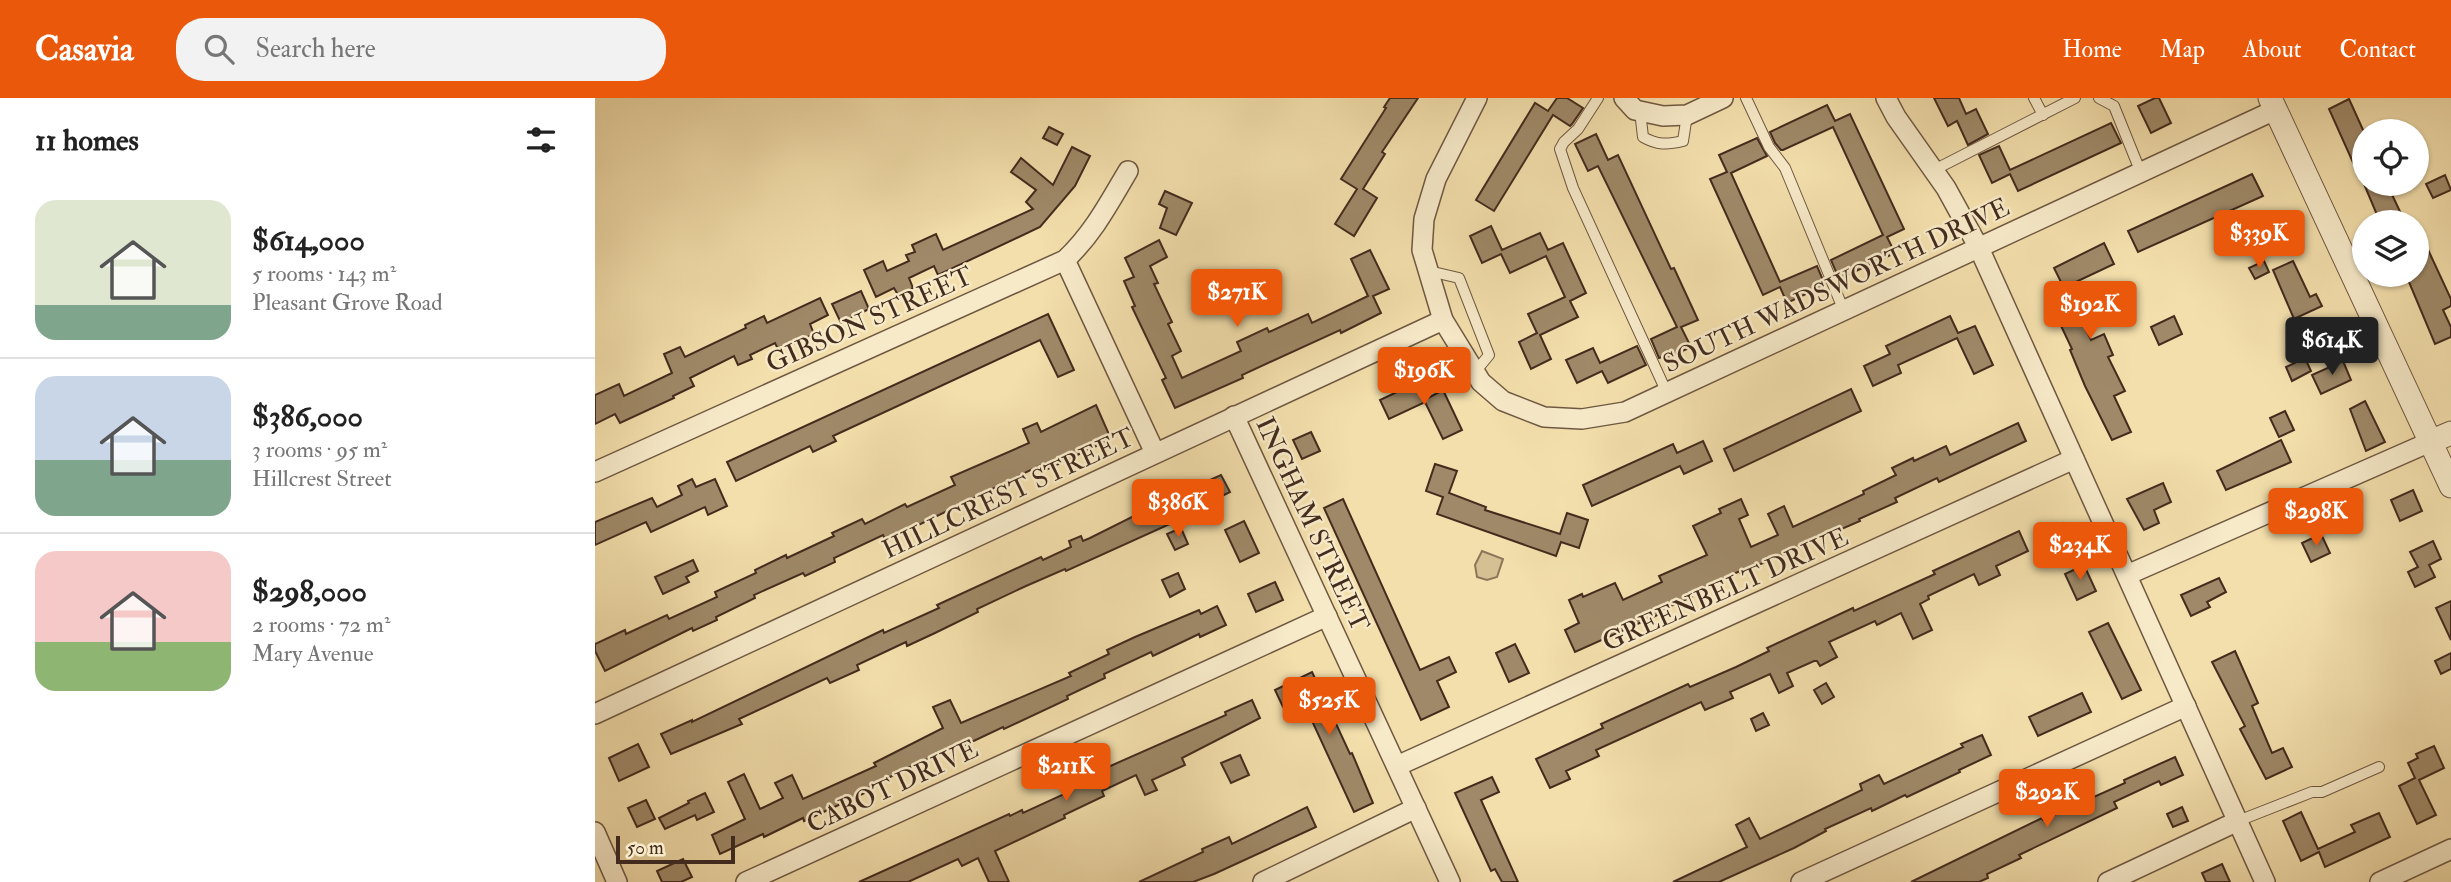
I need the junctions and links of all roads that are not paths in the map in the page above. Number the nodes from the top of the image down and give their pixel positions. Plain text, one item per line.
1 (1477, 98) edge
2 (1598, 98) edge
3 (1624, 98) edge
4 (1723, 98) edge
5 (1746, 98) edge
6 (1886, 98) edge
7 (2034, 98) edge
8 (2075, 98) edge
9 (2099, 98) edge
10 (2272, 104) edge
11 (1640, 111) junction
12 (1687, 115) junction
13 (2043, 115) junction
14 (1934, 170) junction
15 (1128, 171) dead end
16 (2141, 173) junction
17 (1979, 248) junction
18 (1065, 260) junction
19 (1428, 270) junction
20 (1844, 311) junction
21 (1443, 320) junction
22 (1475, 372) junction
23 (1667, 393) junction
24 (1234, 416) junction
25 (2441, 438) edge
26 (1155, 453) junction
27 (2074, 460) junction
28 (595, 472) edge
29 (2451, 486) edge
30 (2127, 575) junction
31 (1327, 616) junction
32 (2186, 706) junction
33 (595, 714) edge
34 (1397, 766) junction
35 (2379, 767) dead end
36 (1416, 808) junction
37 (2238, 821) junction
38 (595, 832) edge
39 (2451, 849) edge
40 (617, 882) edge
41 (746, 882) edge
42 (1263, 882) edge
43 (1450, 882) edge
44 (1801, 882) edge
45 (2108, 882) edge
46 (2265, 882) edge
47 (2380, 882) edge

1 - 19 street, SOUTH WADSWORTH DRIVE
2 - 23 lane
3 - 11 street
4 - 12 street
5 - 20 lane
6 - 14 street
7 - 13 lane
8 - 13 lane
9 - 16 lane
10 - 16 street, SOUTH WADSWORTH DRIVE
10 - 25 street
11 - 12 street
11 - 12 lane
13 - 14 lane
14 - 17 street
15 - 18 street, GIBSON STREET
16 - 17 street, SOUTH WADSWORTH DRIVE
17 - 20 street, SOUTH WADSWORTH DRIVE
17 - 27 street
18 - 26 street
18 - 28 street, GIBSON STREET
19 - 21 street, SOUTH WADSWORTH DRIVE
19 - 22 lane
20 - 23 street, SOUTH WADSWORTH DRIVE
21 - 22 street, SOUTH WADSWORTH DRIVE
21 - 24 street, HILLCREST STREET
22 - 23 street, SOUTH WADSWORTH DRIVE
24 - 26 street, HILLCREST STREET
24 - 31 street, INGHAM STREET
25 - 29 street
25 - 30 street
26 - 33 street, HILLCREST STREET
27 - 30 street
27 - 34 street, GREENBELT DRIVE
30 - 32 street
31 - 34 street, INGHAM STREET
31 - 41 street, CABOT DRIVE
32 - 37 street
32 - 44 street
34 - 36 street, INGHAM STREET
35 - 37 lane
36 - 42 street
36 - 43 street, INGHAM STREET
37 - 45 street
37 - 46 street
38 - 40 street
39 - 47 street

